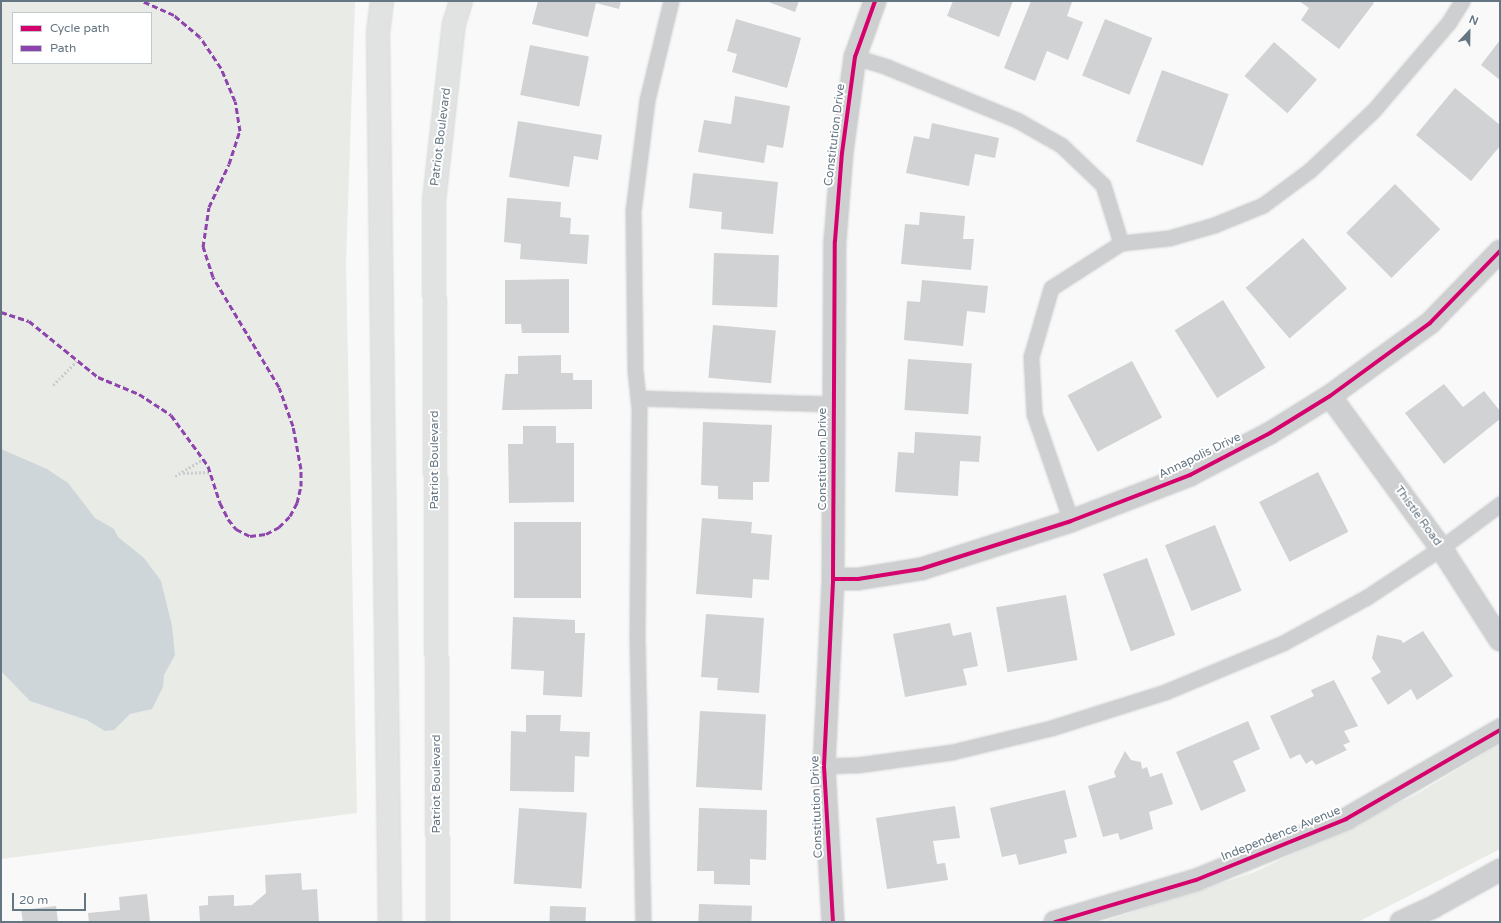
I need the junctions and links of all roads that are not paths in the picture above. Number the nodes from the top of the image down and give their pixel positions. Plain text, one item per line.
1 (382, 1) edge
2 (461, 1) edge
3 (671, 1) edge
4 (875, 1) edge
5 (1462, 1) edge
6 (855, 57) junction
7 (1121, 243) junction
8 (1500, 252) edge
9 (1330, 396) junction
10 (638, 398) junction
11 (833, 404) junction
12 (1500, 504) edge
13 (1071, 521) junction
14 (1441, 548) junction
15 (833, 579) junction
16 (1500, 640) edge
17 (1500, 730) edge
18 (824, 766) junction
19 (1500, 870) edge
20 (390, 922) edge
21 (438, 922) edge
22 (643, 922) edge
23 (833, 922) edge
24 (1055, 922) edge
25 (1401, 922) edge

1 - 20 main road
2 - 21 main road, Patriot Boulevard
3 - 10 lane
4 - 6 street, Constitution Drive
5 - 7 lane
6 - 7 lane
6 - 11 street, Constitution Drive
7 - 13 lane
8 - 9 street, Annapolis Drive
9 - 13 street, Annapolis Drive
9 - 14 street, Thistle Road
10 - 11 lane
10 - 22 lane
11 - 15 street, Constitution Drive
12 - 14 lane
13 - 15 street, Annapolis Drive
14 - 16 street, Thistle Road
14 - 18 lane
15 - 18 street, Constitution Drive
17 - 24 street, Independence Avenue
18 - 23 street, Constitution Drive
19 - 25 street

